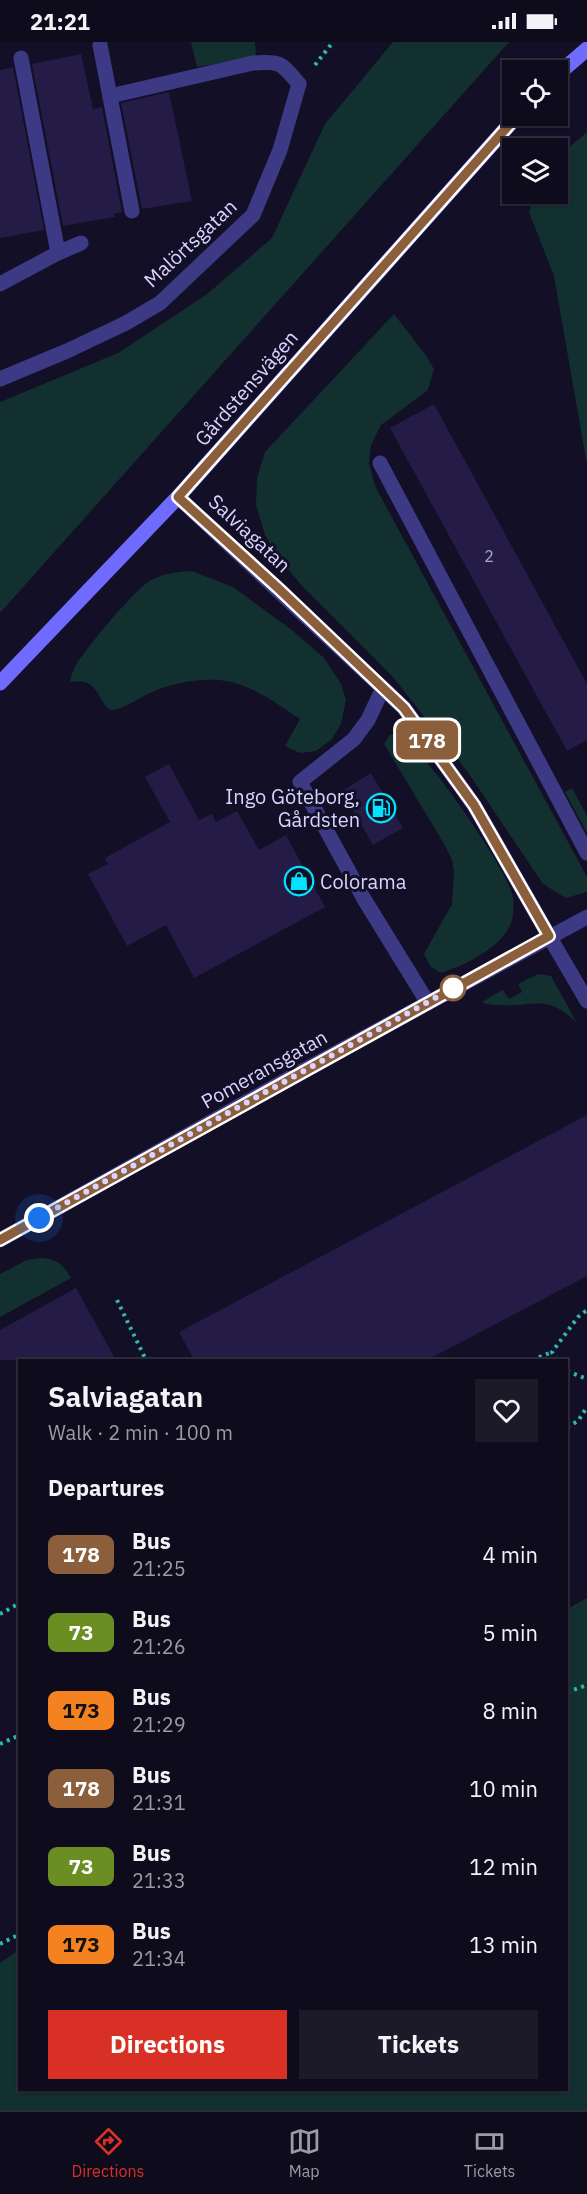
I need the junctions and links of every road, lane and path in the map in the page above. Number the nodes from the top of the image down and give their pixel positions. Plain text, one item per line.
1 (100, 45) dead end
2 (587, 49) edge
3 (21, 58) dead end
4 (568, 65) edge
5 (110, 96) junction
6 (509, 126) edge
7 (132, 211) dead end
8 (81, 243) dead end
9 (58, 253) junction
10 (0, 284) edge
11 (0, 379) edge
12 (380, 464) dead end
13 (178, 497) junction
14 (0, 683) edge
15 (382, 688) junction
16 (587, 853) edge
17 (587, 917) edge
18 (549, 936) junction
19 (587, 1001) edge
20 (428, 1003) junction
21 (0, 1240) edge
22 (117, 1300) dead end
23 (587, 1310) edge
24 (552, 1352) junction
25 (146, 1359) edge
26 (534, 1359) edge
27 (556, 1359) edge
28 (568, 1371) edge
29 (587, 1379) edge
30 (587, 1407) edge
31 (568, 1426) edge
32 (18, 1604) edge
33 (0, 1614) edge
34 (587, 1685) edge
35 (568, 1692) edge
36 (18, 1736) edge
37 (0, 1744) edge
38 (18, 1935) edge
39 (0, 1944) edge

1 - 5 street
2 - 4 street
3 - 9 street
5 - 7 street
5 - 11 street, Malörtsgatan
6 - 13 street, Gårdstensvägen
8 - 9 street
9 - 10 street
12 - 16 street
13 - 14 street, Gårdstensvägen
13 - 15 street, Salviagatan
15 - 18 street, Salviagatan
15 - 20 street
17 - 18 street
18 - 19 street, Salviagatan
18 - 20 street, Pomeransgatan
20 - 21 street, Pomeransgatan
22 - 25 path
23 - 24 path
24 - 26 path
24 - 27 path
28 - 29 path
30 - 31 path
32 - 33 path
34 - 35 path
36 - 37 path
38 - 39 path

